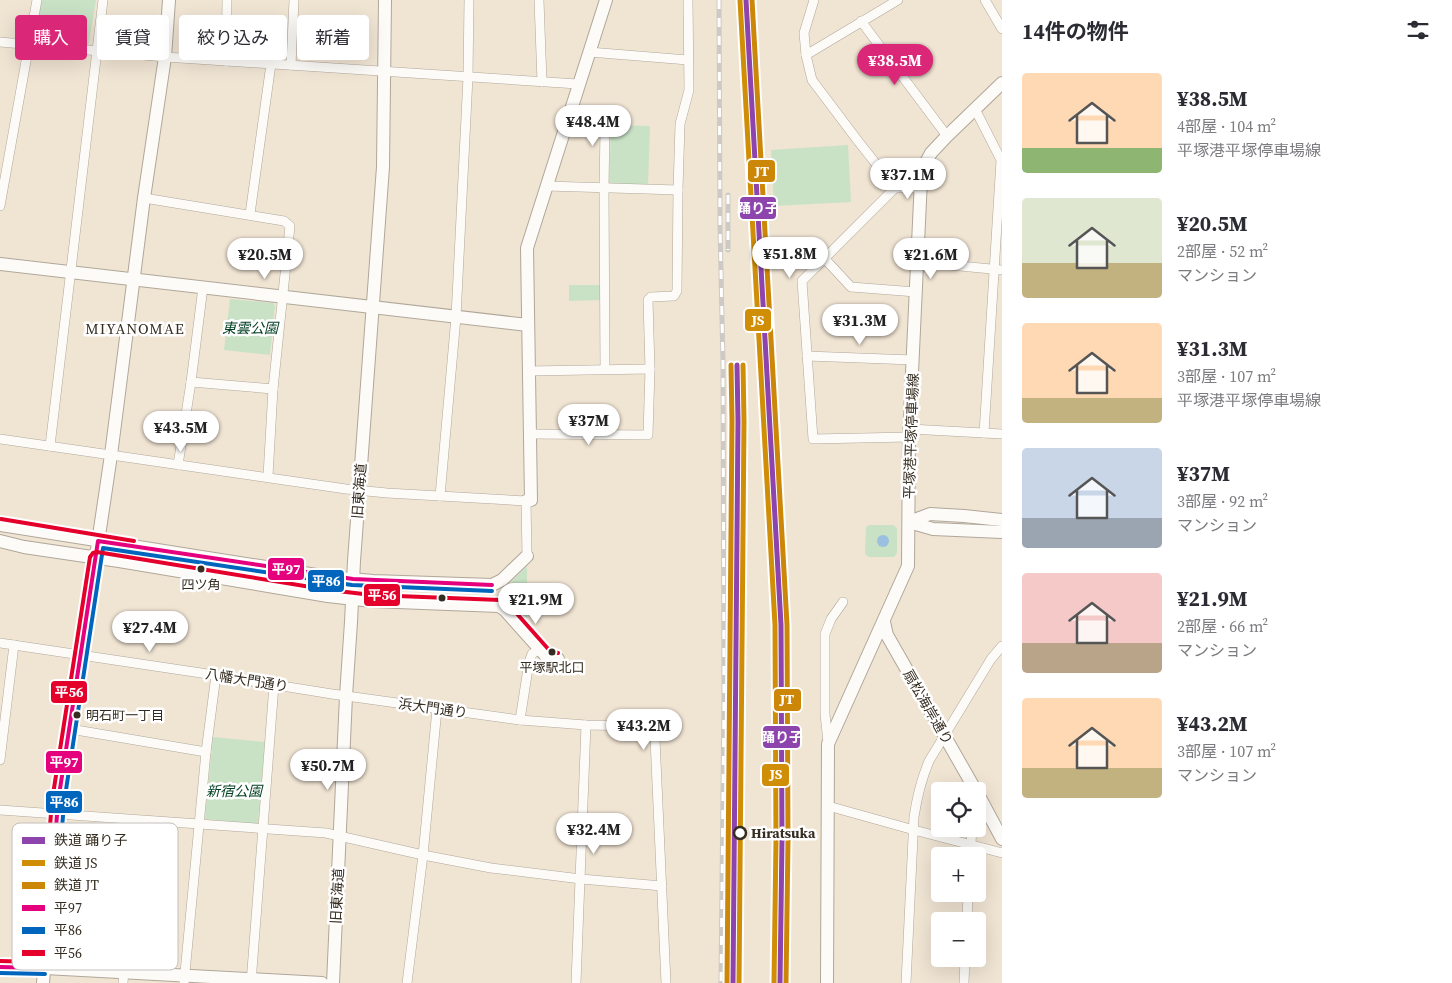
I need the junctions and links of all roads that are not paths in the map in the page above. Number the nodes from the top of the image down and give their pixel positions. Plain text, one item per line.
1 (37, 0) edge
2 (103, 0) edge
3 (169, 0) edge
4 (228, 0) edge
5 (294, 0) edge
6 (384, 0) edge
7 (469, 0) edge
8 (539, 0) edge
9 (606, 0) edge
10 (688, 0) edge
11 (814, 0) edge
12 (898, 0) edge
13 (985, 0) edge
14 (35, 15) edge
15 (102, 15) edge
16 (168, 15) edge
17 (861, 21) junction
18 (1002, 29) edge
19 (0, 42) edge
20 (15, 43) edge
21 (589, 52) junction
22 (806, 55) junction
23 (169, 57) edge
24 (97, 58) edge
25 (27, 60) edge
26 (165, 60) edge
27 (688, 60) junction
28 (226, 61) junction
29 (271, 64) junction
30 (291, 65) junction
31 (383, 71) junction
32 (468, 77) junction
33 (542, 82) junction
34 (1002, 83) edge
35 (578, 84) junction
36 (975, 109) junction
37 (568, 116) junction
38 (947, 136) junction
39 (546, 186) junction
40 (604, 188) junction
41 (896, 188) junction
42 (921, 188) junction
43 (678, 190) junction
44 (144, 198) junction
45 (0, 206) edge
46 (250, 214) junction
47 (825, 259) junction
48 (918, 262) junction
49 (0, 264) edge
50 (998, 270) edge
51 (70, 272) junction
52 (134, 280) junction
53 (202, 288) junction
54 (916, 292) junction
55 (281, 296) junction
56 (373, 307) junction
57 (456, 317) junction
58 (528, 325) junction
59 (807, 356) junction
60 (913, 360) junction
61 (605, 369) junction
62 (650, 369) junction
63 (528, 370) junction
64 (191, 382) junction
65 (273, 389) junction
66 (909, 433) junction
67 (984, 433) junction
68 (530, 434) junction
69 (1002, 434) edge
70 (0, 439) edge
71 (50, 446) junction
72 (111, 455) junction
73 (178, 464) junction
74 (268, 476) junction
75 (359, 490) junction
76 (440, 496) junction
77 (526, 500) junction
78 (1002, 520) edge
79 (909, 522) junction
80 (0, 525) edge
81 (1002, 532) edge
82 (98, 541) junction
83 (0, 542) edge
84 (527, 556) joint
85 (96, 558) junction
86 (354, 580) junction
87 (353, 599) junction
88 (843, 602) dead end
89 (884, 622) junction
90 (0, 643) edge
91 (14, 645) junction
92 (1002, 646) edge
93 (539, 649) junction
94 (81, 655) junction
95 (558, 659) dead end
96 (216, 675) junction
97 (274, 684) junction
98 (346, 696) junction
99 (437, 709) junction
100 (520, 720) junction
101 (586, 725) junction
102 (70, 729) junction
103 (945, 735) junction
104 (828, 744) junction
105 (206, 752) junction
106 (0, 760) edge
107 (970, 782) edge
108 (828, 806) junction
109 (0, 810) edge
110 (986, 811) edge
111 (56, 814) junction
112 (135, 820) junction
113 (55, 823) edge
114 (135, 823) edge
115 (198, 824) junction
116 (262, 829) junction
117 (914, 830) junction
118 (340, 836) junction
119 (971, 837) edge
120 (1002, 839) edge
121 (970, 845) junction
122 (1002, 853) edge
123 (423, 855) junction
124 (581, 879) junction
125 (662, 886) junction
126 (965, 967) edge
127 (45, 970) edge
128 (61, 970) edge
129 (124, 978) edge
130 (184, 979) edge
131 (251, 982) edge
132 (43, 983) edge
133 (322, 983) edge
134 (333, 983) edge
135 (407, 983) edge
136 (576, 983) edge
137 (666, 983) edge
138 (827, 983) edge
139 (906, 983) edge
140 (964, 983) edge

1 - 14 street
2 - 15 street
3 - 16 street
4 - 28 street
5 - 30 street
6 - 31 street, 旧東海道
7 - 32 street
8 - 33 street
9 - 21 street
10 - 27 street
11 - 22 street
12 - 17 street
13 - 18 street
17 - 22 street
17 - 38 street
19 - 20 street
21 - 27 street
21 - 35 street
22 - 41 street
23 - 28 street
24 - 51 street
25 - 45 street
26 - 44 street
27 - 43 street
28 - 29 street
29 - 30 street
29 - 46 street
30 - 31 street
31 - 32 street
31 - 56 street, 旧東海道
32 - 33 street
32 - 57 street
33 - 35 street
34 - 36 street, 平塚港平塚停車場線
35 - 37 street
36 - 38 street, 平塚港平塚停車場線
36 - 50 street
37 - 39 street
37 - 40 street
38 - 42 street, 平塚港平塚停車場線
39 - 40 street
39 - 58 street
40 - 43 street
40 - 61 street
41 - 42 street
41 - 47 street
42 - 48 street, 平塚港平塚停車場線
43 - 62 street
44 - 46 street
44 - 52 street
46 - 55 street
47 - 54 street
47 - 59 street
48 - 50 street
48 - 54 street, 平塚港平塚停車場線
49 - 51 street
50 - 67 street
51 - 52 street
51 - 71 street
52 - 53 street
52 - 72 street
53 - 55 street
53 - 64 street
54 - 60 street, 平塚港平塚停車場線
55 - 56 street
55 - 65 street
56 - 57 street
56 - 75 street, 旧東海道
57 - 58 street
57 - 76 street
58 - 63 street
59 - 60 street
59 - 66 street
60 - 66 street, 平塚港平塚停車場線
61 - 62 street
61 - 63 street
62 - 68 street
63 - 68 street
64 - 65 street
64 - 73 street
65 - 74 street
66 - 67 street
66 - 79 street, 平塚港平塚停車場線
67 - 69 street
68 - 77 street
70 - 71 street
71 - 72 street
72 - 73 street
72 - 82 street
73 - 74 street
74 - 75 street
75 - 76 street
75 - 86 street, 旧東海道
76 - 77 street
77 - 84 street
78 - 79 street
79 - 81 street
79 - 89 street, 平塚港平塚停車場線
80 - 82 street
82 - 85 street
82 - 86 street
83 - 85 street
84 - 86 street
85 - 87 street
85 - 94 street
86 - 87 street, 旧東海道
87 - 93 street
87 - 98 street, 旧東海道
88 - 104 street
89 - 103 street, 扇松海岸通り
89 - 104 street, 平塚港平塚停車場線
90 - 91 street, 八幡大門通り
91 - 94 street, 八幡大門通り
91 - 106 street
92 - 103 street
93 - 95 street
93 - 100 street
94 - 96 street, 八幡大門通り
94 - 102 street
96 - 97 street, 八幡大門通り
96 - 105 street
97 - 98 street, 八幡大門通り
97 - 116 street
98 - 99 street, 浜大門通り
98 - 118 street, 旧東海道
99 - 100 street, 浜大門通り
99 - 123 street
100 - 101 street, 浜大門通り
101 - 124 street
101 - 125 street, 浜大門通り
102 - 105 street
102 - 111 street
103 - 107 street, 扇松海岸通り
103 - 117 street
104 - 108 street
105 - 115 street
108 - 117 street
108 - 138 street
109 - 111 street
110 - 120 street, 扇松海岸通り
111 - 112 street
111 - 113 street
112 - 114 street
112 - 115 street
115 - 116 street
115 - 130 street
116 - 118 street
116 - 131 street
117 - 121 street
117 - 139 street
118 - 123 street
118 - 134 street, 旧東海道
119 - 121 street
121 - 122 street
123 - 124 street
123 - 135 street
124 - 125 street
124 - 136 street
125 - 137 street, 浜大門通り
126 - 140 street
127 - 132 street
128 - 129 street
129 - 130 street
130 - 131 street
131 - 133 street

